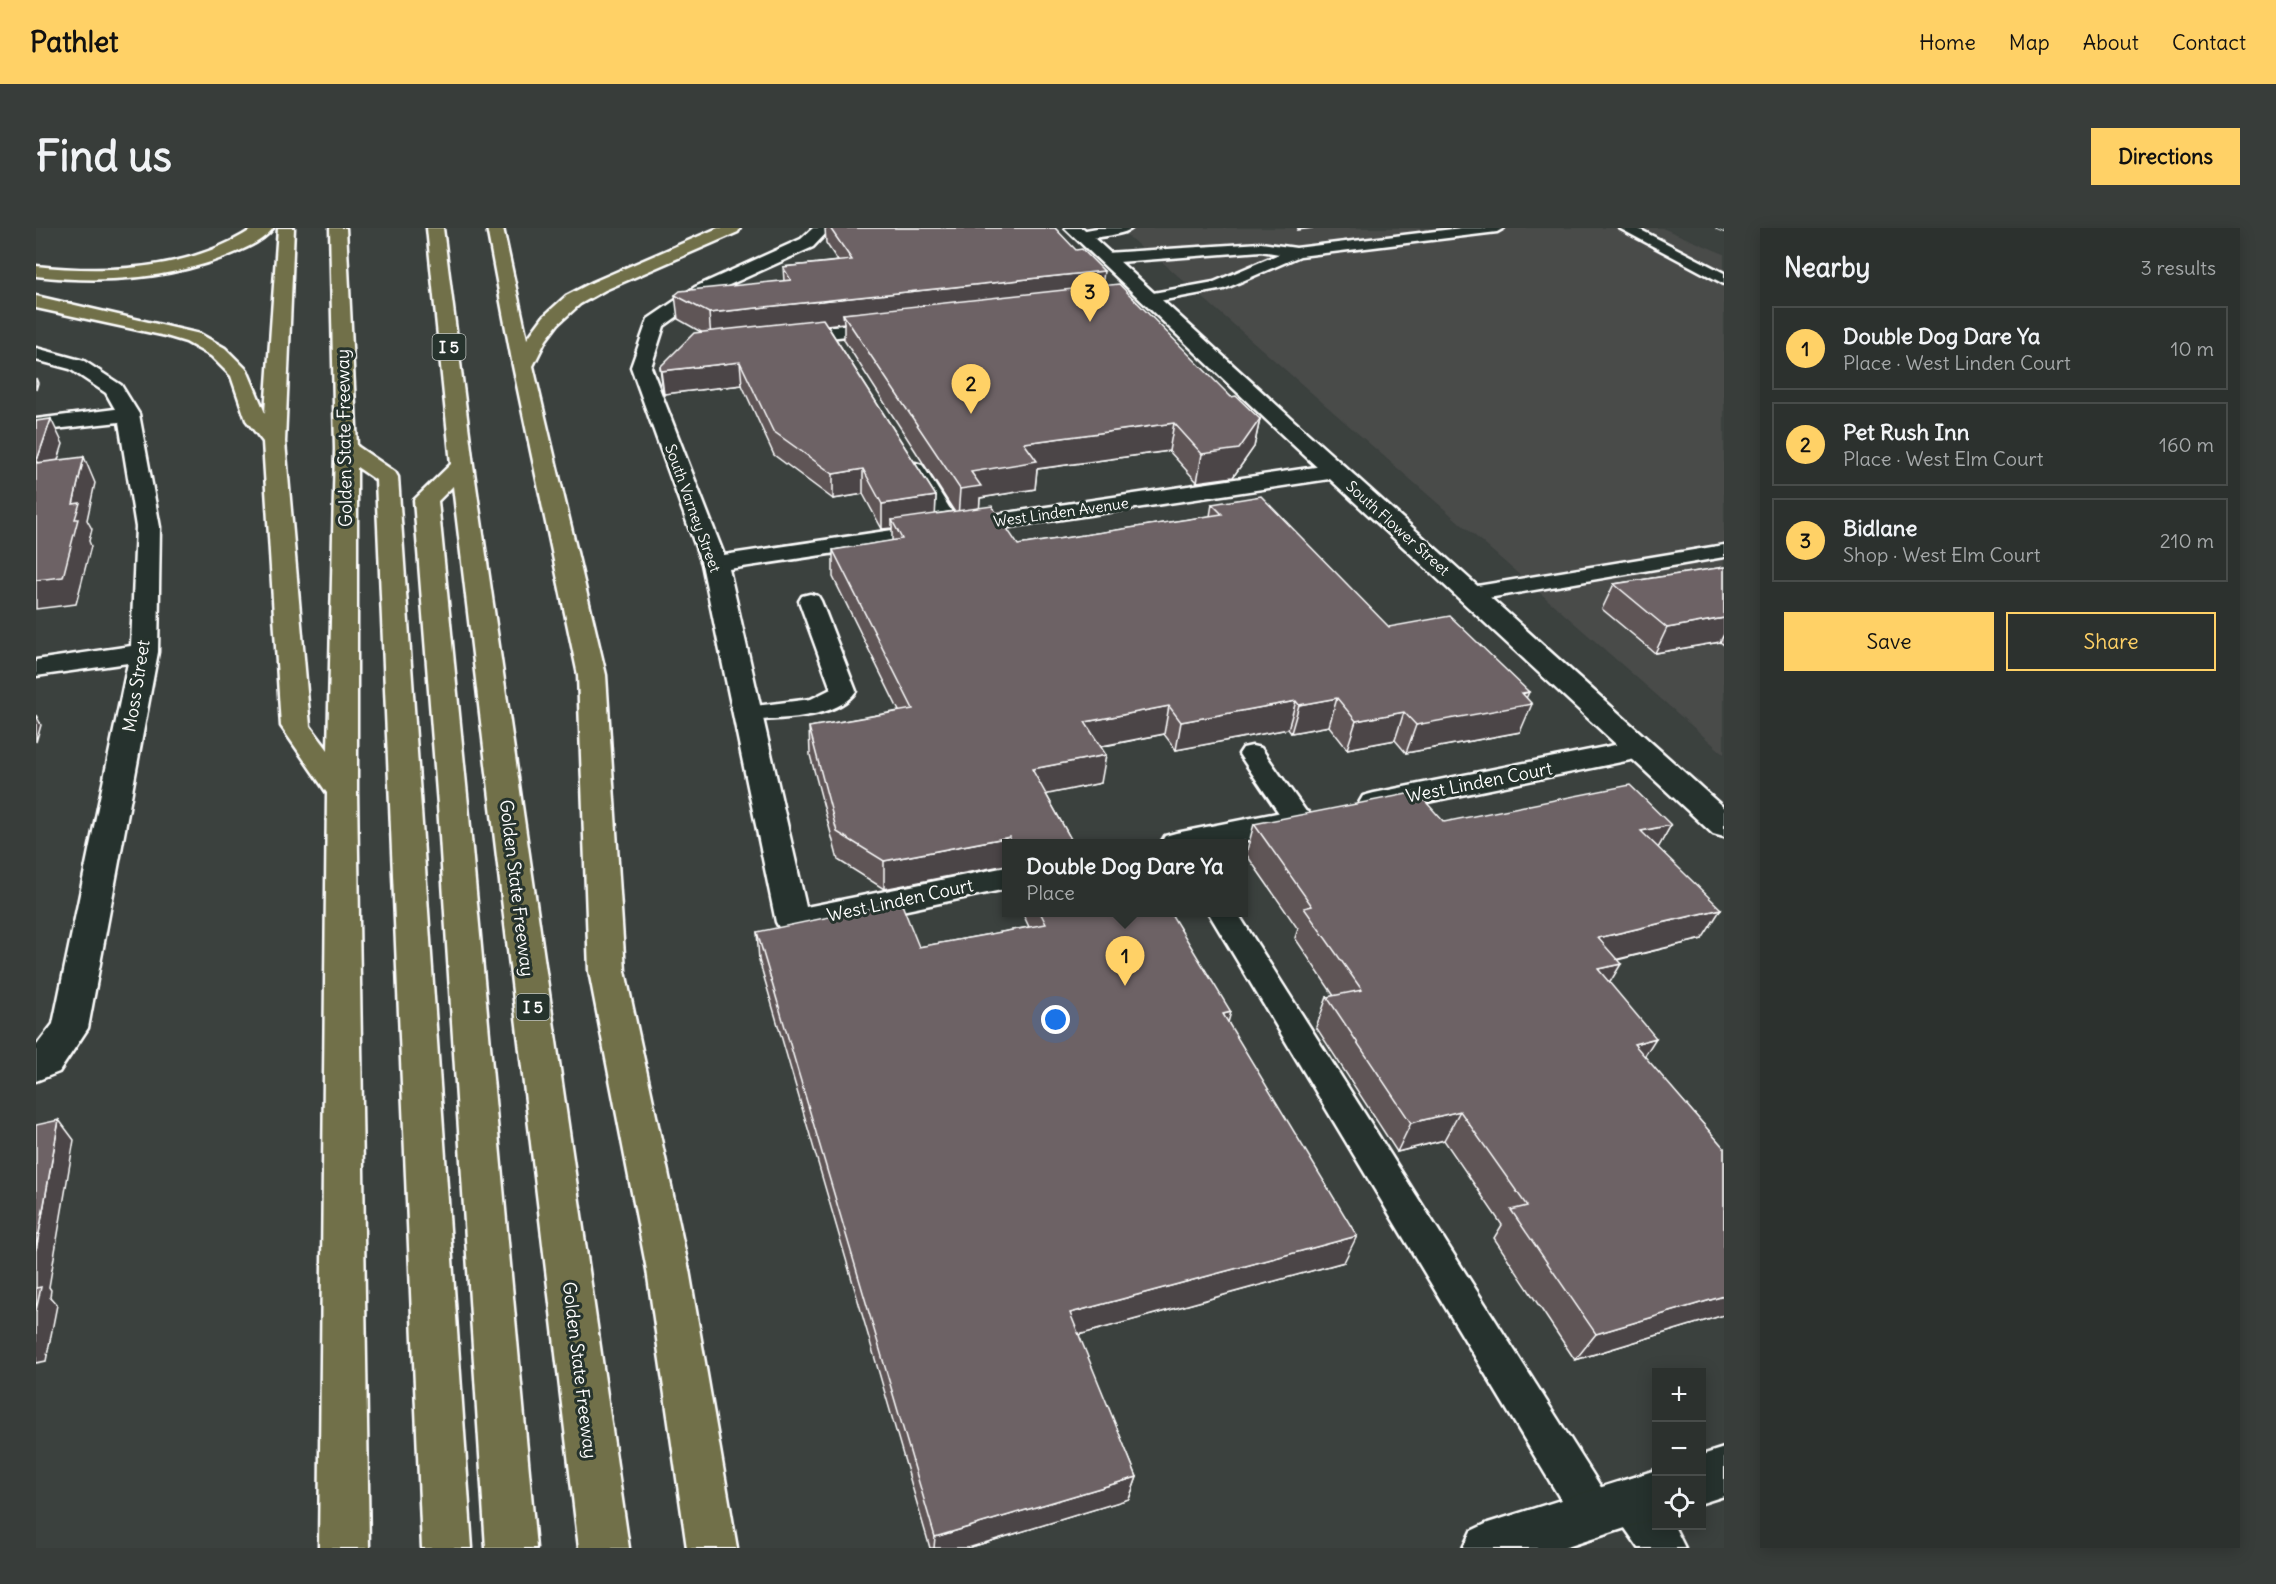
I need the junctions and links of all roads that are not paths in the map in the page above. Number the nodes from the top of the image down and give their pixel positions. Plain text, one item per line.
1 (265, 228) edge
2 (286, 228) edge
3 (338, 228) edge
4 (435, 228) edge
5 (495, 228) edge
6 (732, 228) edge
7 (823, 228) edge
8 (1125, 228) edge
9 (1497, 228) edge
10 (1626, 228) edge
11 (1077, 231) edge
12 (1297, 252) junction
13 (1106, 258) junction
14 (36, 271) edge
15 (1724, 279) edge
16 (1148, 298) junction
17 (1121, 301) edge
18 (36, 302) edge
19 (911, 324) edge
20 (829, 333) junction
21 (772, 339) edge
22 (841, 352) edge
23 (36, 354) edge
24 (523, 366) junction
25 (128, 414) junction
26 (36, 425) edge
27 (274, 442) junction
28 (346, 449) junction
29 (903, 450) edge
30 (462, 465) junction
31 (1336, 471) junction
32 (952, 528) junction
33 (1724, 551) edge
34 (715, 564) junction
35 (1471, 594) junction
36 (810, 601) dead end
37 (144, 652) junction
38 (36, 668) edge
39 (747, 713) junction
40 (1640, 749) junction
41 (1252, 754) dead end
42 (342, 792) junction
43 (1320, 814) junction
44 (1724, 826) edge
45 (1198, 839) edge
46 (1002, 879) edge
47 (1225, 917) edge
48 (793, 922) joint
49 (41, 1064) edge
50 (1724, 1472) edge
51 (1706, 1477) edge
52 (1627, 1504) edge
53 (344, 1548) edge
54 (447, 1548) edge
55 (511, 1548) edge
56 (604, 1548) edge
57 (712, 1548) edge
58 (1488, 1548) edge
59 (1664, 1548) edge

1 - 14 highway
2 - 27 highway
3 - 28 highway, Golden State Freeway
4 - 30 highway, Golden State Freeway / I 5
5 - 24 highway
6 - 24 highway
7 - 34 street, South Varney Street
8 - 11 lane
9 - 12 lane
10 - 15 lane
11 - 13 street, South Flower Street
12 - 13 lane
12 - 16 lane
13 - 16 street, South Flower Street
16 - 17 street
16 - 31 street, South Flower Street
18 - 27 highway
19 - 20 street
20 - 21 street
20 - 22 lane
23 - 25 street, Moss Street
24 - 57 highway
25 - 26 street
25 - 37 street, Moss Street
27 - 42 highway
28 - 42 highway, Golden State Freeway
28 - 54 highway
29 - 32 lane
30 - 55 highway
30 - 56 highway, Golden State Freeway / I 5
31 - 32 street, West Linden Avenue
31 - 35 street, South Flower Street
32 - 34 street, West Linden Avenue
33 - 35 lane
34 - 39 street, South Varney Street
35 - 40 street, South Flower Street
36 - 39 lane
37 - 38 street
37 - 49 street, Moss Street
39 - 48 street, South Varney Street
40 - 43 street, West Linden Court
40 - 44 street, South Flower Street
41 - 43 lane
42 - 53 highway, Golden State Freeway
43 - 45 street, West Linden Court
46 - 48 street, West Linden Court
47 - 52 lane
50 - 51 street
52 - 58 street
52 - 59 lane

